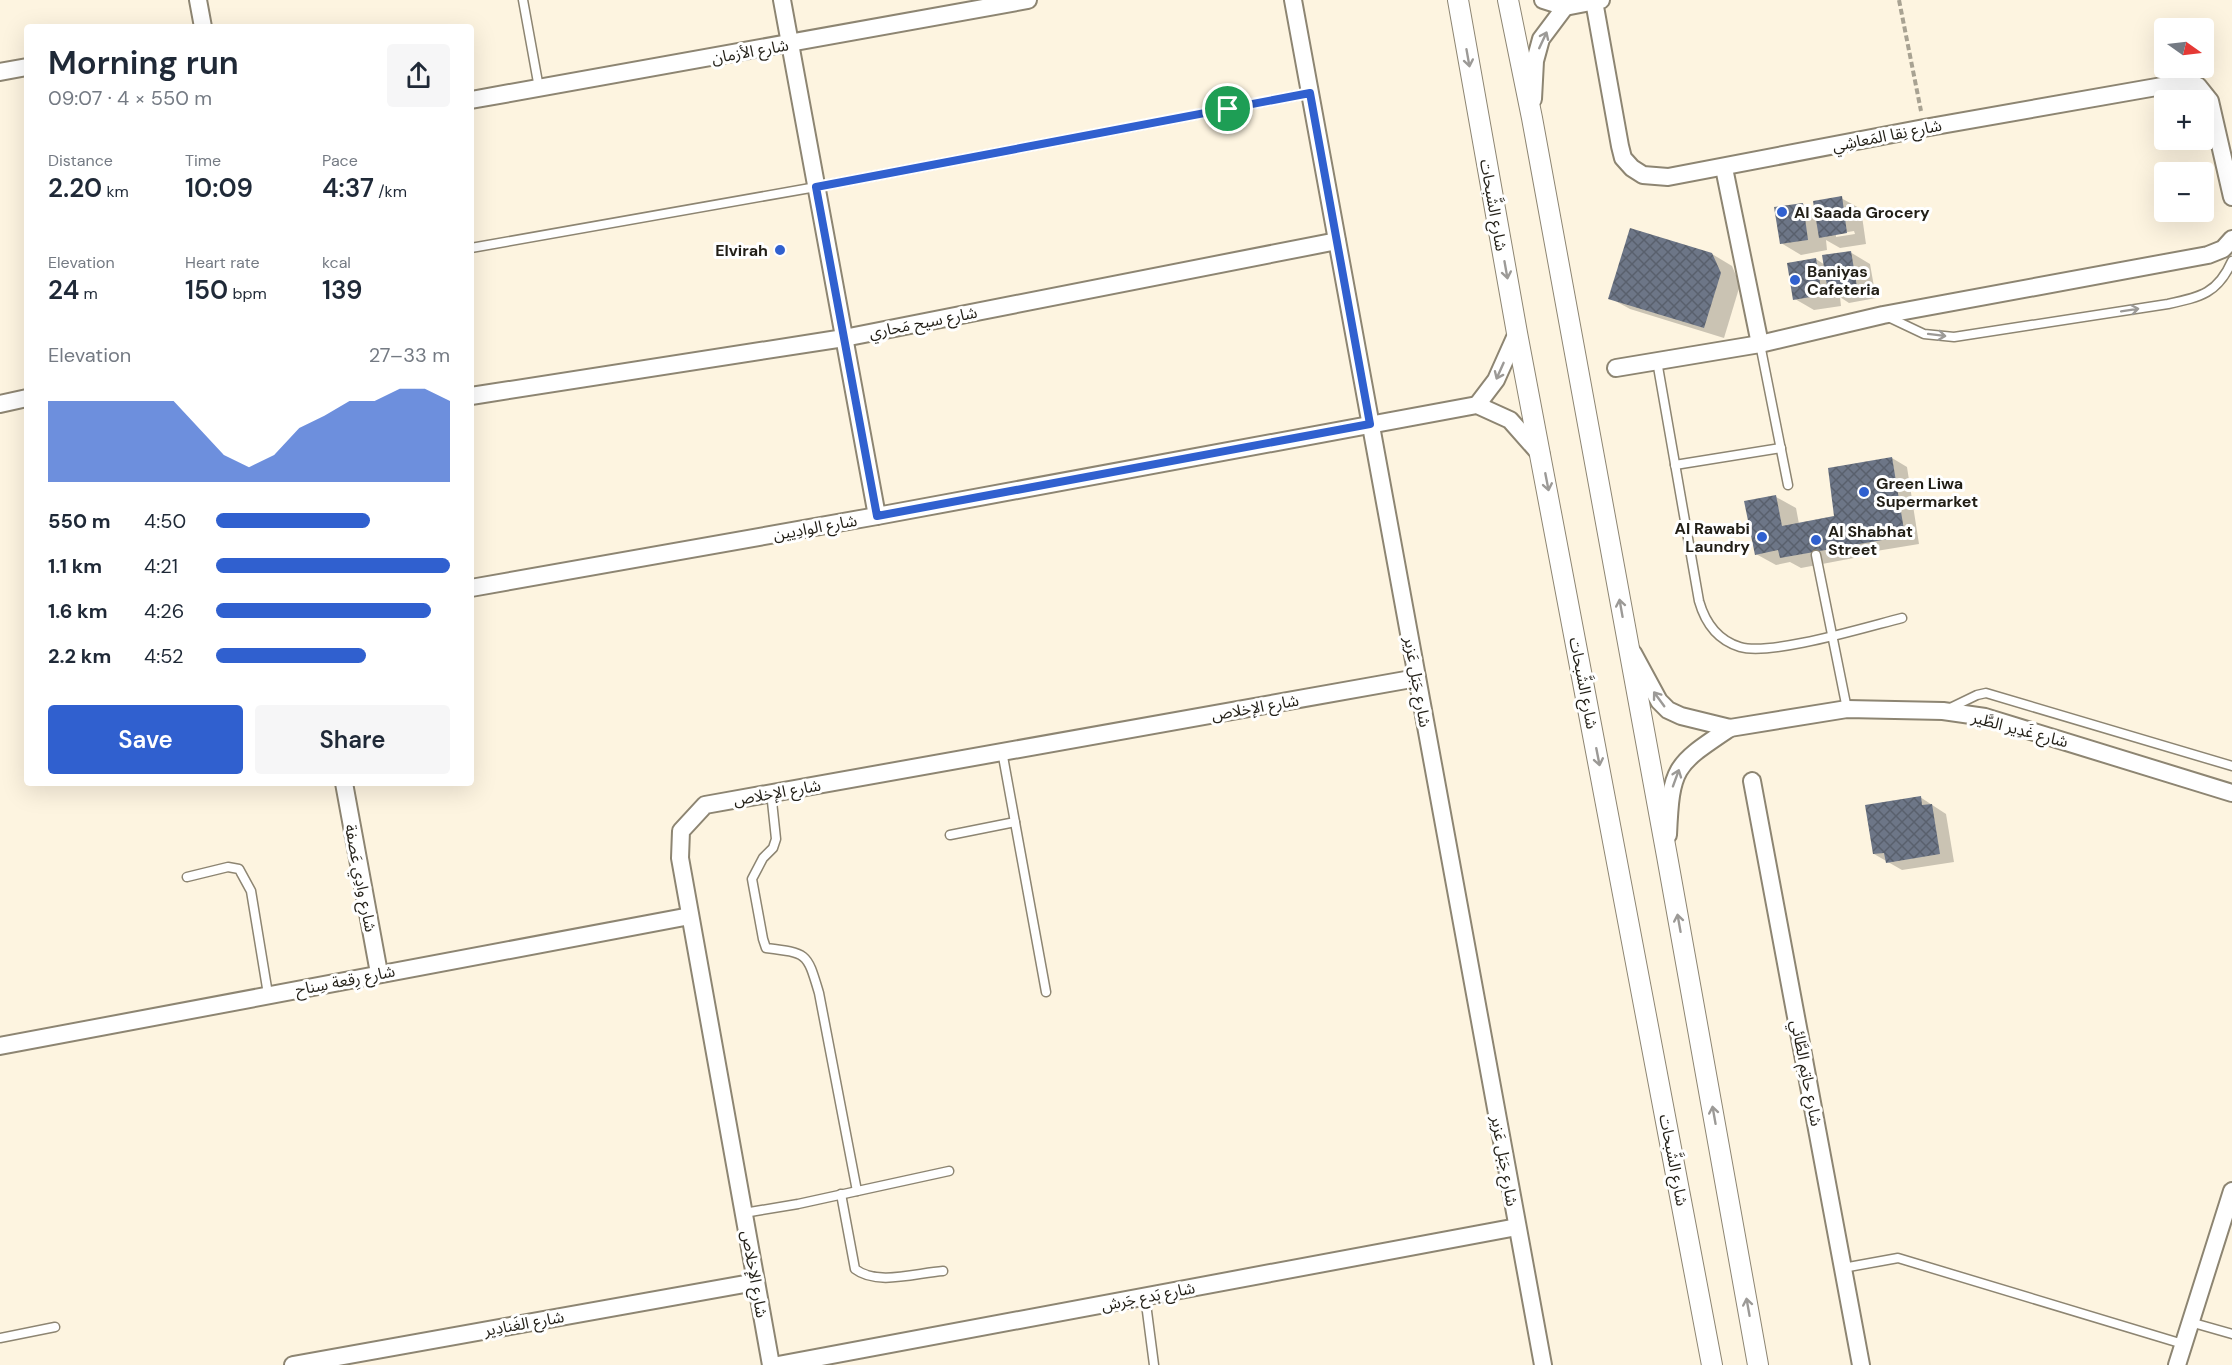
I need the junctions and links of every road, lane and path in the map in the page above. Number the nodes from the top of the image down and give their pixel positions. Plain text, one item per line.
1 (198, 0) edge
2 (523, 0) edge
3 (782, 0) edge
4 (1028, 0) edge
5 (1293, 0) edge
6 (1458, 0) edge
7 (1508, 0) edge
8 (1543, 0) edge
9 (1899, 0) edge
10 (1598, 1) edge
11 (1565, 7) junction
12 (202, 24) edge
13 (790, 44) junction
14 (24, 68) edge
15 (0, 72) edge
16 (539, 88) junction
17 (1310, 93) junction
18 (474, 99) edge
19 (1532, 118) junction
20 (1924, 128) junction
21 (2229, 166) edge
22 (1724, 168) junction
23 (816, 187) junction
24 (2232, 197) edge
25 (2232, 238) edge
26 (1337, 241) junction
27 (474, 247) edge
28 (2232, 261) edge
29 (1882, 315) junction
30 (1517, 333) junction
31 (844, 338) junction
32 (1760, 344) junction
33 (1657, 361) junction
34 (1616, 368) dead end
35 (474, 396) edge
36 (24, 399) edge
37 (0, 404) edge
38 (1477, 405) junction
39 (1370, 424) junction
40 (1780, 448) junction
41 (1542, 456) junction
42 (1675, 465) junction
43 (1788, 485) dead end
44 (877, 516) junction
45 (1816, 555) dead end
46 (474, 587) edge
47 (1902, 618) dead end
48 (1833, 636) junction
49 (1628, 644) junction
50 (1417, 678) junction
51 (1847, 709) junction
52 (1943, 711) junction
53 (1730, 728) junction
54 (1002, 751) junction
55 (2232, 766) edge
56 (1752, 781) dead end
57 (345, 786) edge
58 (771, 792) junction
59 (2232, 793) edge
60 (1015, 822) junction
61 (950, 835) dead end
62 (1667, 856) junction
63 (187, 877) dead end
64 (690, 916) junction
65 (379, 973) junction
66 (1046, 992) dead end
67 (268, 994) junction
68 (0, 1046) edge
69 (949, 1171) dead end
70 (857, 1191) junction
71 (2232, 1191) edge
72 (841, 1194) junction
73 (744, 1213) junction
74 (1517, 1227) junction
75 (1843, 1268) junction
76 (943, 1270) dead end
77 (756, 1282) junction
78 (1145, 1296) junction
79 (2190, 1322) junction
80 (55, 1327) dead end
81 (2232, 1334) edge
82 (0, 1338) edge
83 (2183, 1344) junction
84 (293, 1365) edge
85 (771, 1365) edge
86 (778, 1365) edge
87 (1154, 1365) edge
88 (1543, 1365) edge
89 (1712, 1365) edge
90 (1758, 1365) edge
91 (1860, 1365) edge
92 (2177, 1365) edge

1 - 12 street
2 - 16 lane
3 - 13 street
4 - 13 street, شارع الأزمان
5 - 17 street, شارع جَبَل عَزير
6 -> 30 street, شارع الشَّبحات
7 - 19 street
8 - 11 street
9 - 20 path
10 - 11 street
10 - 22 street, شارع نِقا المَعاشِي
19 -> 11 street
13 - 16 street, شارع الأزمان
13 - 23 street
14 - 15 street
16 - 18 street, شارع الأزمان
17 - 23 lane
17 - 26 street, شارع جَبَل عَزير
49 -> 19 street
20 - 21 street, شارع نِقا المَعاشِي
20 - 22 street, شارع نِقا المَعاشِي
21 - 24 street, شارع نِقا المَعاشِي
22 - 32 street
23 - 27 lane
23 - 31 street
25 - 29 street
26 - 31 street, شارع سيح مَحاري
26 - 39 street, شارع جَبَل عَزير
29 -> 28 lane
29 - 32 street
30 -> 38 street
30 - 41 street, شارع الشَّبحات
31 - 35 street, شارع سيح مَحاري
31 - 44 street
32 - 33 street
32 - 40 lane
33 - 34 street
33 - 42 lane
36 - 37 street
38 - 39 street, شارع الوادِيين
38 - 41 street
39 - 44 street, شارع الوادِيين
39 - 50 street, شارع جَبَل عَزير
40 - 42 lane
40 - 43 lane
41 -> 89 street, شارع الشَّبحات
42 - 48 lane
44 - 46 street, شارع الوادِيين
45 - 48 lane
47 - 48 lane
48 - 51 lane
53 -> 49 street, شارع غَدِير الطَّير
49 - 62 street
50 - 54 street, شارع الإخلاص
50 - 74 street, شارع جَبَل عَزير
51 - 52 street, شارع غَدِير الطَّير
51 - 53 street, شارع غَدِير الطَّير
52 - 55 lane
52 - 59 street, شارع غَدِير الطَّير
62 -> 53 street, شارع غَدِير الطَّير
54 - 58 street, شارع الإخلاص
54 - 60 lane
56 - 75 street, شارع حاتِم الطَّائي
57 - 65 street, شارع وادِي عَصفة
58 - 64 street, شارع الإخلاص
58 - 70 lane
60 - 61 lane
60 - 66 lane
90 -> 62 street
63 - 67 lane
64 - 65 street, شارع رِقعة سِناح
64 - 73 street, شارع الإخلاص
65 - 67 street, شارع رِقعة سِناح
67 - 68 street, شارع رِقعة سِناح
69 - 70 lane
70 - 72 lane
71 - 79 street
72 - 73 lane
72 - 76 lane
73 - 77 street, شارع الإخلاص
74 - 78 street, شارع بَدع جَرش
74 - 88 street, شارع جَبَل عَزير
75 - 83 lane
75 - 91 street, شارع حاتِم الطَّائي
77 - 84 street, شارع الغَنادِير
77 - 85 street, شارع الإخلاص
78 - 86 street, شارع بَدع جَرش
78 - 87 lane
79 - 81 lane
79 - 83 street
80 - 82 lane
83 - 92 street

